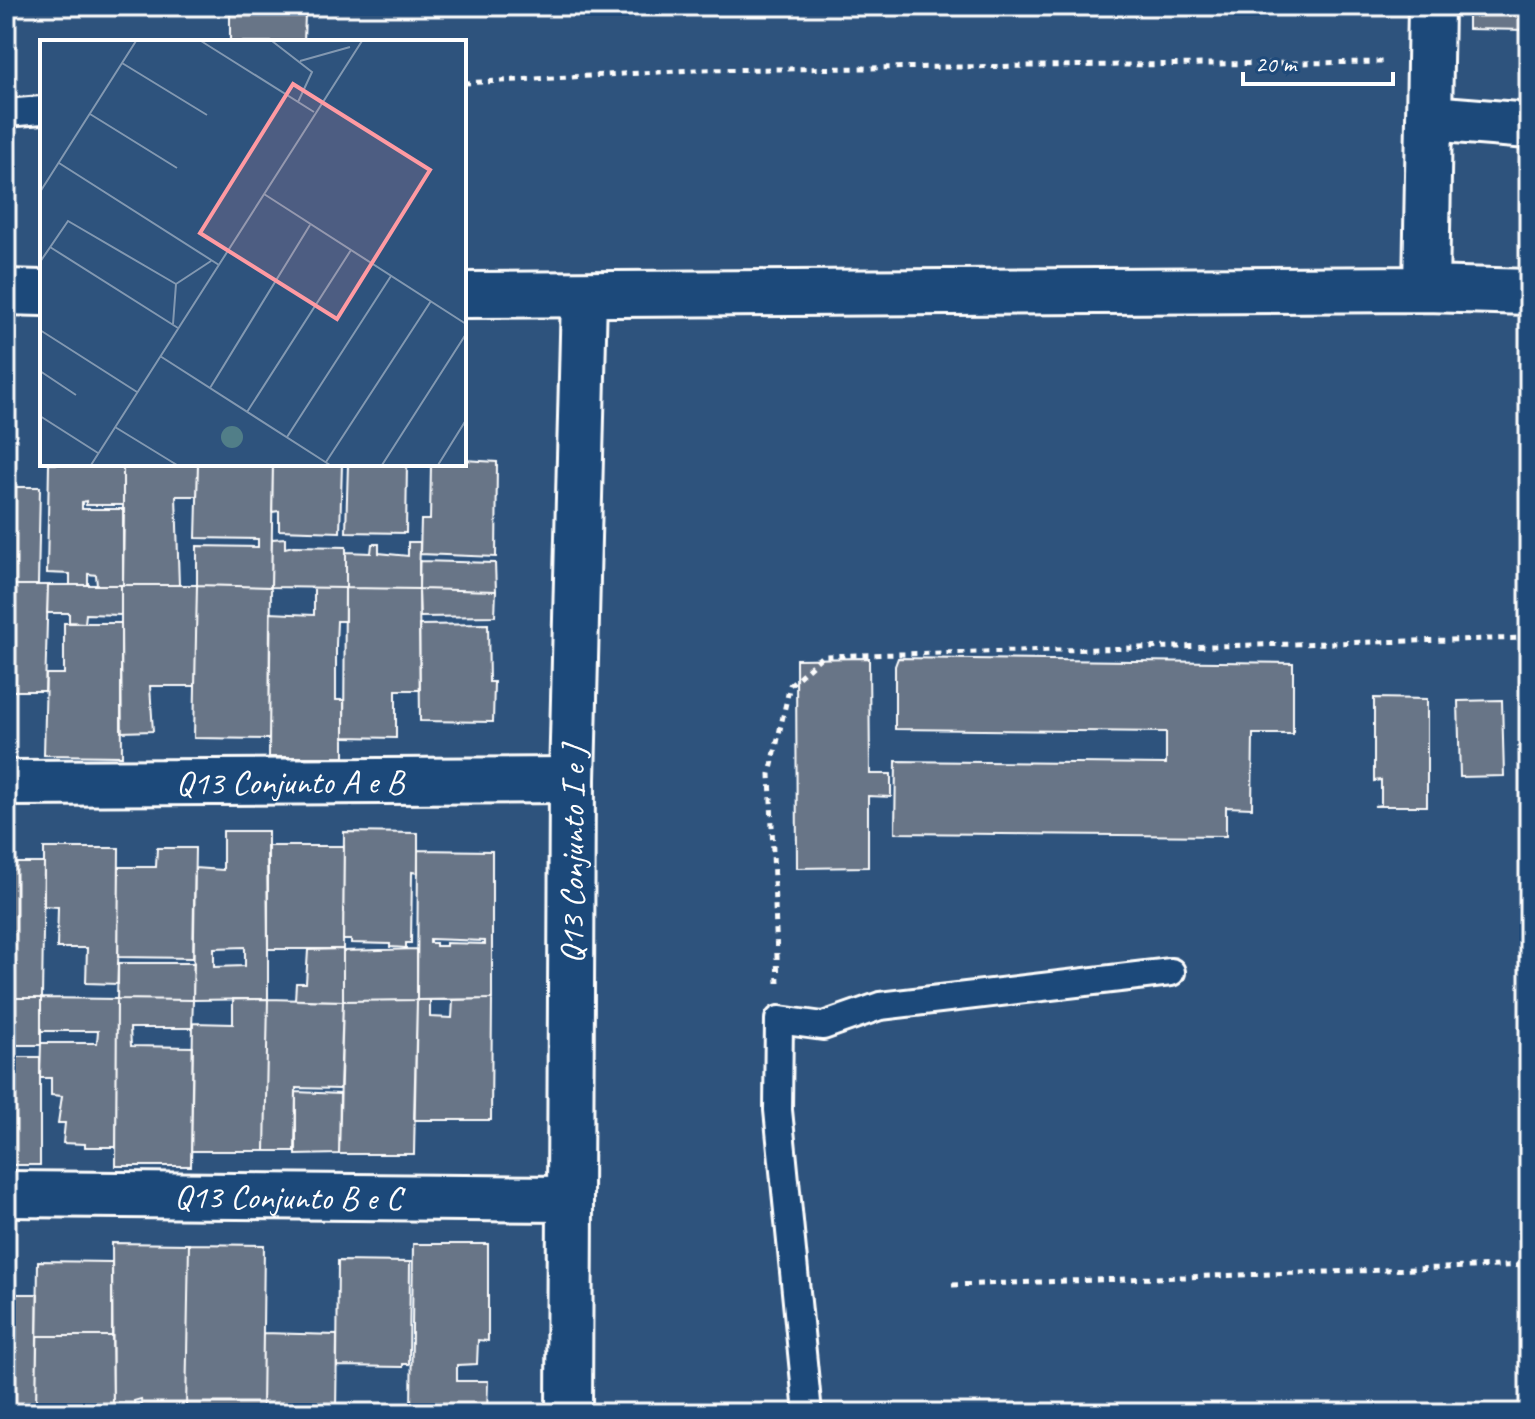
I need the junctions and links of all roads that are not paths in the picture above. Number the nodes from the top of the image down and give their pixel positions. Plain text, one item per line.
1 (1431, 6) edge
2 (40, 110) edge
3 (6, 113) edge
4 (1430, 118) junction
5 (1529, 126) edge
6 (1426, 289) junction
7 (6, 292) edge
8 (1529, 292) edge
9 (40, 293) edge
10 (466, 295) edge
11 (584, 296) junction
12 (572, 780) junction
13 (6, 783) edge
14 (1171, 972) dead end
15 (6, 1194) edge
16 (569, 1199) junction
17 (569, 1413) edge
18 (808, 1413) edge

1 - 4 street
2 - 3 lane
4 - 5 street
4 - 6 street
6 - 8 street
6 - 11 street
7 - 9 street
10 - 11 street
11 - 12 street, Q13 Conjunto I e J
12 - 13 street, Q13 Conjunto A e B
12 - 16 street, Q13 Conjunto I e J
14 - 18 lane
15 - 16 street, Q13 Conjunto B e C
16 - 17 street, Q13 Conjunto I e J

